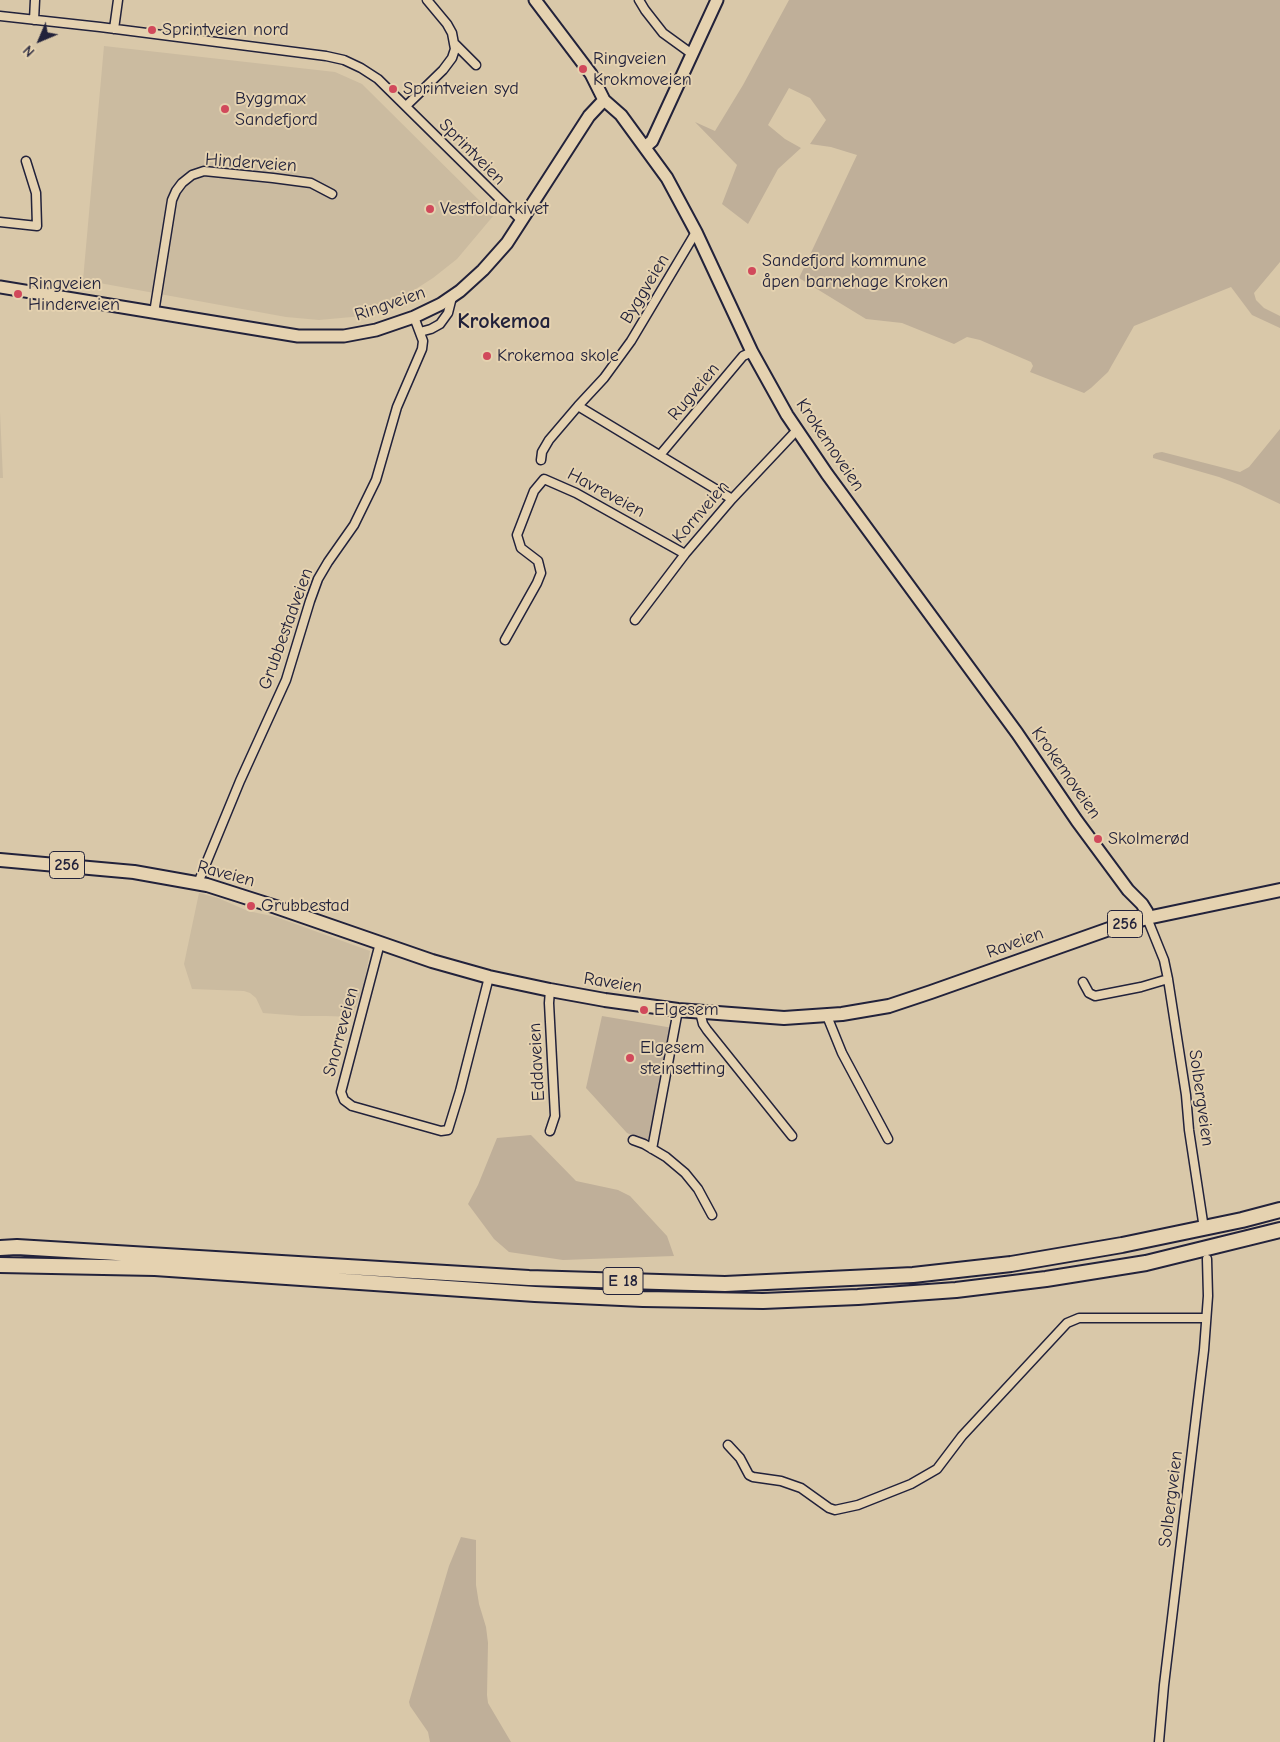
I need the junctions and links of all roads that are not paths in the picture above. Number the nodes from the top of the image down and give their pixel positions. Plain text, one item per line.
1 (35, 0) edge
2 (118, 0) edge
3 (427, 0) edge
4 (535, 0) edge
5 (639, 0) edge
6 (717, 0) edge
7 (0, 16) edge
8 (34, 20) junction
9 (114, 29) junction
10 (455, 44) junction
11 (692, 54) junction
12 (476, 65) dead end
13 (604, 100) junction
14 (406, 106) junction
15 (645, 147) junction
16 (26, 161) dead end
17 (332, 194) dead end
18 (522, 221) junction
19 (0, 222) edge
20 (696, 232) junction
21 (0, 287) edge
22 (452, 297) junction
23 (154, 313) junction
24 (414, 317) junction
25 (420, 332) junction
26 (752, 352) junction
27 (578, 406) junction
28 (797, 430) junction
29 (660, 455) junction
30 (541, 460) dead end
31 (732, 499) junction
32 (685, 554) junction
33 (635, 620) dead end
34 (505, 640) dead end
35 (0, 860) edge
36 (198, 883) junction
37 (1280, 890) edge
38 (1147, 918) junction
39 (380, 943) junction
40 (489, 977) junction
41 (1168, 979) junction
42 (1083, 982) dead end
43 (550, 990) junction
44 (678, 1010) junction
45 (700, 1012) junction
46 (827, 1016) junction
47 (550, 1131) dead end
48 (792, 1136) dead end
49 (888, 1139) dead end
50 (632, 1140) dead end
51 (652, 1149) junction
52 (1280, 1210) edge
53 (712, 1215) dead end
54 (1203, 1222) dead end
55 (1280, 1230) edge
56 (0, 1248) edge
57 (1210, 1253) junction
58 (0, 1265) edge
59 (1206, 1318) junction
60 (728, 1445) dead end
61 (1159, 1742) edge

1 - 8 street
2 - 9 street
3 - 10 street
4 - 13 main road, Krokemoveien
5 - 11 street
6 - 11 main road
7 - 8 street, Sprintveien
8 - 9 street, Sprintveien
9 - 14 street, Sprintveien
10 - 12 street
10 - 14 street
11 - 15 main road
13 - 15 main road, Krokemoveien
13 - 18 main road, Ringveien
14 - 18 street, Sprintveien
15 - 20 main road, Krokemoveien
16 - 19 street
17 - 23 street, Hinderveien
18 - 22 main road, Ringveien
20 - 26 main road, Krokemoveien
20 - 27 street, Byggveien
21 - 23 main road, Ringveien
22 - 24 main road, Ringveien
22 - 25 street
23 - 24 main road, Ringveien
24 - 25 street, Grubbestadveien
25 - 36 street, Grubbestadveien
26 - 28 main road, Krokemoveien
26 - 29 street, Rugveien
27 - 29 street
27 - 30 street, Byggveien
28 - 31 street, Kornveien
28 - 38 main road, Krokemoveien
29 - 31 street
31 - 32 street, Kornveien
32 - 33 street, Kornveien
32 - 34 street, Havreveien
35 - 36 main road, Raveien / 256
36 - 39 main road, Raveien / 256
37 - 38 main road, Raveien / 256
38 - 41 street, Solbergveien
38 - 46 main road, Raveien / 256
39 - 40 main road, Raveien / 256
39 - 40 street, Snorreveien
40 - 43 main road, Raveien / 256
41 - 42 street
41 - 54 street, Solbergveien
43 - 44 main road, Raveien / 256
43 - 47 street, Eddaveien
44 - 45 main road, Raveien / 256
44 - 51 street
45 - 46 main road, Raveien / 256
45 - 48 street
46 - 49 street
50 - 51 street
51 - 53 street
52 - 56 highway, E 18
55 - 57 highway, E 18
57 - 58 highway, E 18
57 - 59 street, Solbergveien
59 - 60 street
59 - 61 street, Solbergveien

